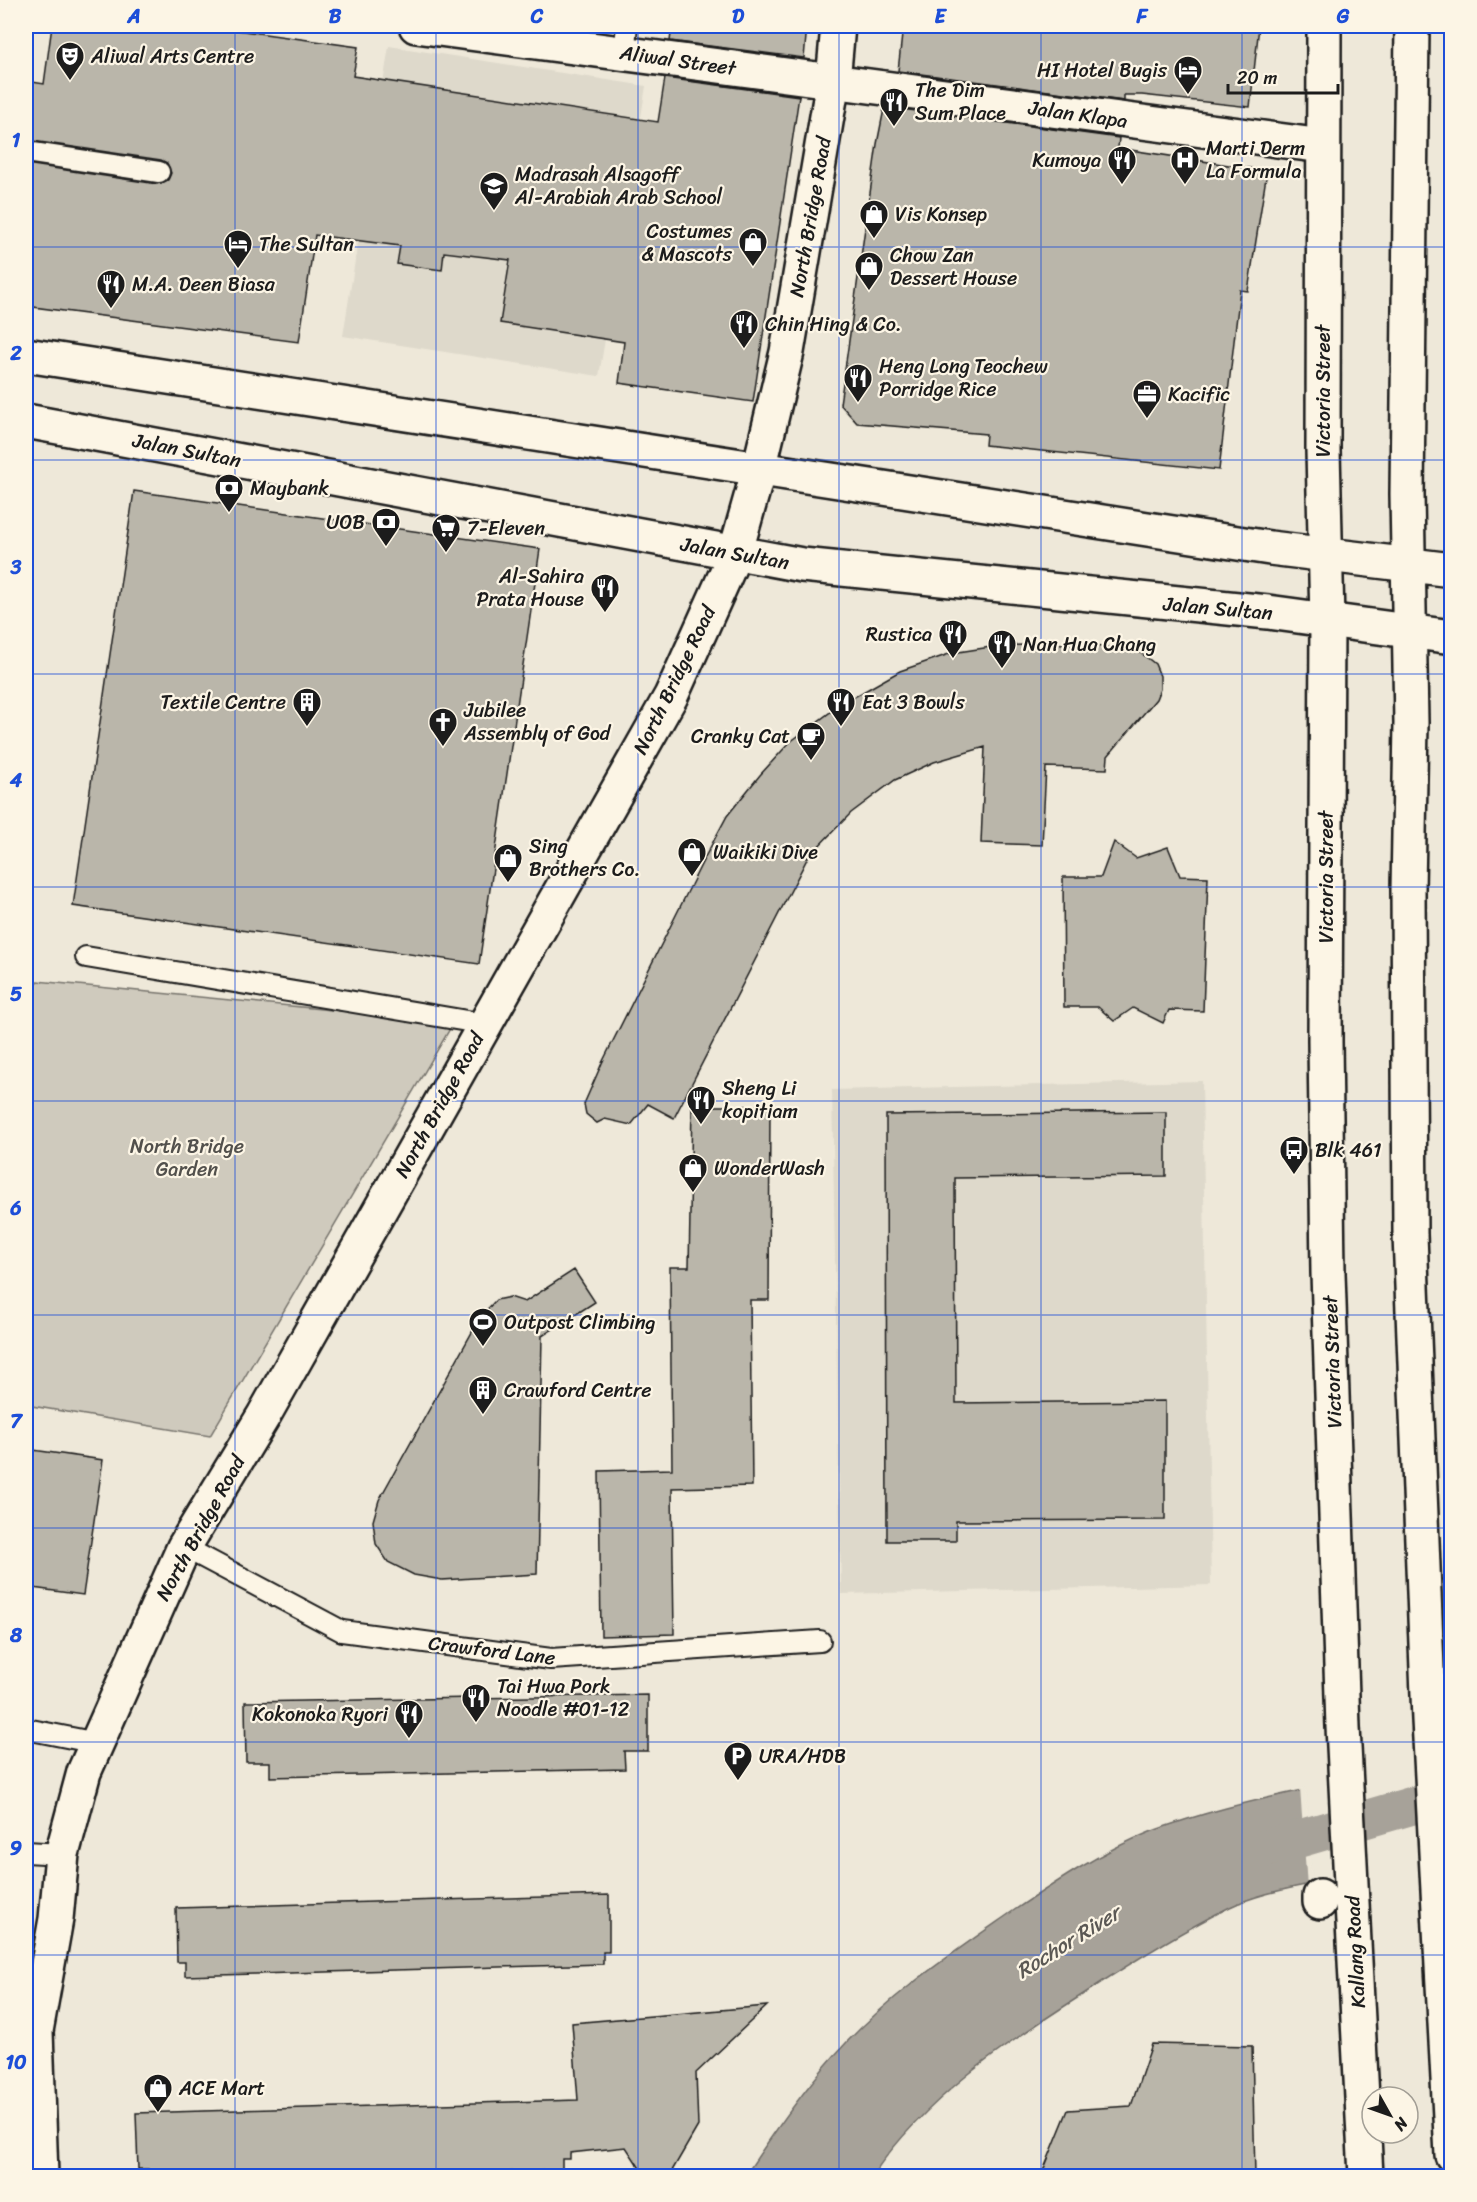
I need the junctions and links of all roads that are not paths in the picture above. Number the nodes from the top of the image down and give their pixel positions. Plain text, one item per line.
1 (416, 26) edge
2 (838, 26) edge
3 (1323, 26) edge
4 (1412, 26) edge
5 (625, 39) edge
6 (833, 81) junction
7 (1323, 146) junction
8 (26, 152) edge
9 (159, 172) dead end
10 (26, 355) edge
11 (26, 421) edge
12 (759, 469) junction
13 (735, 554) junction
14 (1326, 555) junction
15 (1407, 564) junction
16 (1452, 570) edge
17 (1327, 621) junction
18 (1408, 632) junction
19 (1452, 638) edge
20 (86, 957) dead end
21 (485, 1024) junction
22 (184, 1548) junction
23 (820, 1641) dead end
24 (1343, 1727) joint
25 (26, 1730) edge
26 (97, 1743) junction
27 (26, 1852) edge
28 (62, 1854) junction
29 (1452, 2155) edge
30 (40, 2176) edge
31 (1366, 2176) edge

1 - 5 main road, Aliwal Street
2 - 6 main road, North Bridge Road
3 - 7 main road, Victoria Street
4 - 15 main road
5 - 6 main road, Aliwal Street
6 - 7 main road, Jalan Klapa
6 - 12 main road, North Bridge Road
7 - 14 main road, Victoria Street
8 - 9 lane
10 - 12 main road
11 - 13 main road, Jalan Sultan
12 - 13 main road, North Bridge Road
12 - 14 main road
13 - 17 main road, Jalan Sultan
13 - 21 main road, North Bridge Road
14 - 15 main road
14 - 17 main road, Victoria Street
15 - 16 main road
15 - 18 main road
17 - 18 main road, Jalan Sultan
17 - 24 main road, Victoria Street
18 - 19 main road, Jalan Sultan
18 - 29 main road
20 - 21 lane
21 - 22 main road, North Bridge Road
22 - 23 lane, Crawford Lane
22 - 26 main road, North Bridge Road
24 - 31 main road, Kallang Road
25 - 26 lane
26 - 28 main road, North Bridge Road
27 - 28 lane
28 - 30 main road, North Bridge Road

